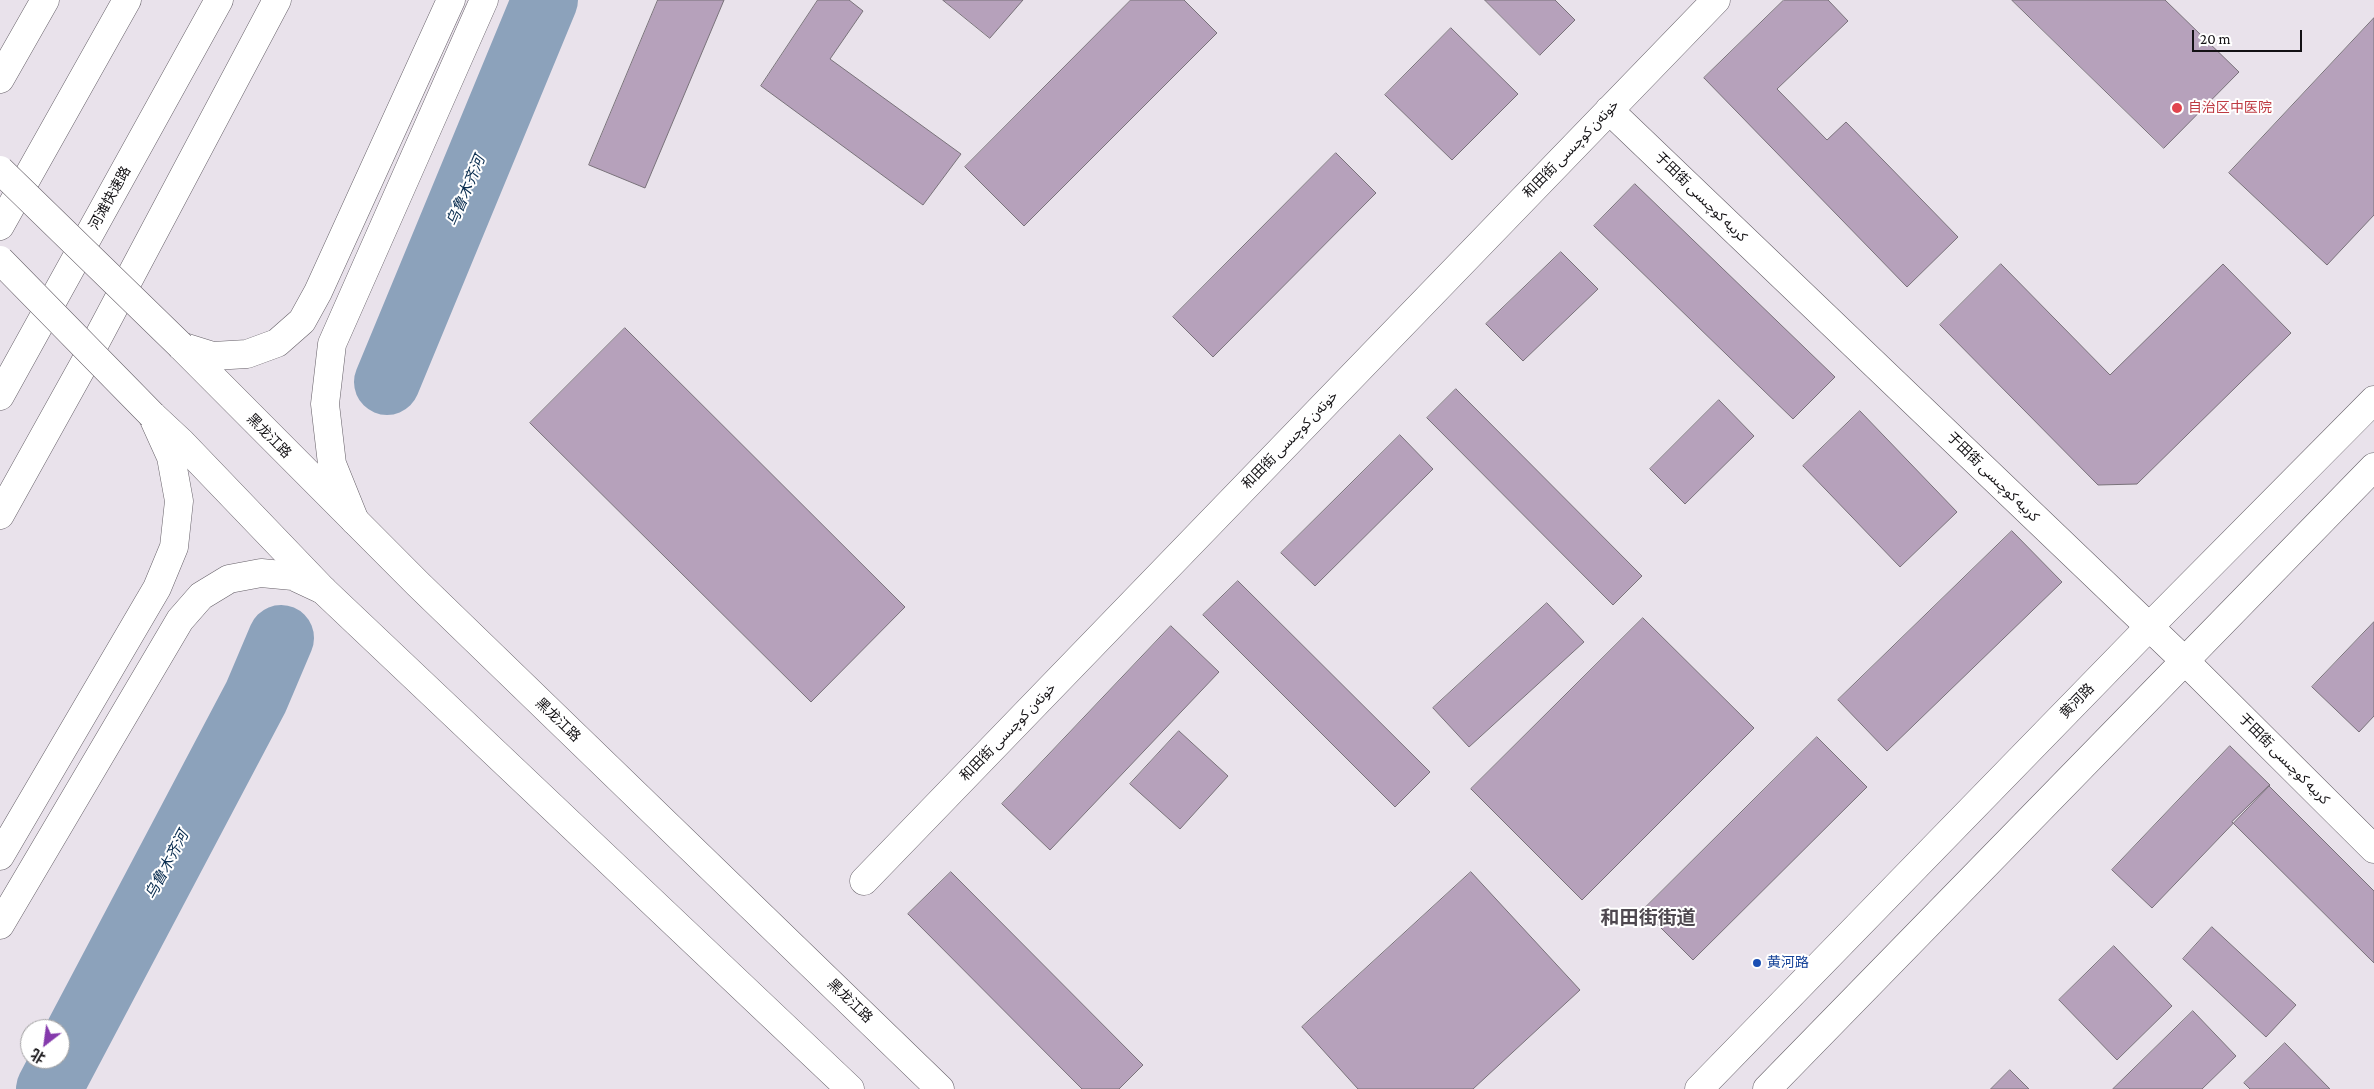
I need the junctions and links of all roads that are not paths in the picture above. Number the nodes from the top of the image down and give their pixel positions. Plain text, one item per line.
1 (45, 0) edge
2 (127, 0) edge
3 (219, 0) edge
4 (277, 0) edge
5 (451, 0) edge
6 (484, 0) edge
7 (1716, 0) edge
8 (0, 79) edge
9 (1609, 110) junction
10 (0, 170) edge
11 (0, 226) edge
12 (0, 260) edge
13 (181, 346) junction
14 (0, 396) edge
15 (2374, 400) edge
16 (152, 415) junction
17 (2374, 467) edge
18 (0, 515) edge
19 (355, 521) junction
20 (323, 590) junction
21 (2150, 626) junction
22 (2186, 662) junction
23 (2374, 848) edge
24 (0, 856) edge
25 (864, 881) dead end
26 (0, 925) edge
27 (850, 1089) edge
28 (940, 1089) edge
29 (1699, 1089) edge
30 (1767, 1089) edge

1 - 8 main road
2 - 11 main road
3 - 14 main road, 河滩快速路
4 - 18 main road
5 - 13 main road
6 - 19 main road
7 - 9 main road, 和田街 خوتەن كوچىسى
9 - 21 main road, 于田街 كرىيە كوچىسى
9 - 25 main road, 和田街 خوتەن كوچىسى
10 - 13 main road, 黑龙江路, bridge
12 - 16 main road, bridge
13 - 19 main road, 黑龙江路
15 - 21 main road, 黄河路
16 - 20 main road
16 - 24 main road
17 - 22 main road
19 - 28 main road, 黑龙江路
20 - 26 main road
20 - 27 main road
21 - 22 main road, 于田街 كرىيە كوچىسى
21 - 29 main road, 黄河路
22 - 23 main road, 于田街 كرىيە كوچىسى
22 - 30 main road

